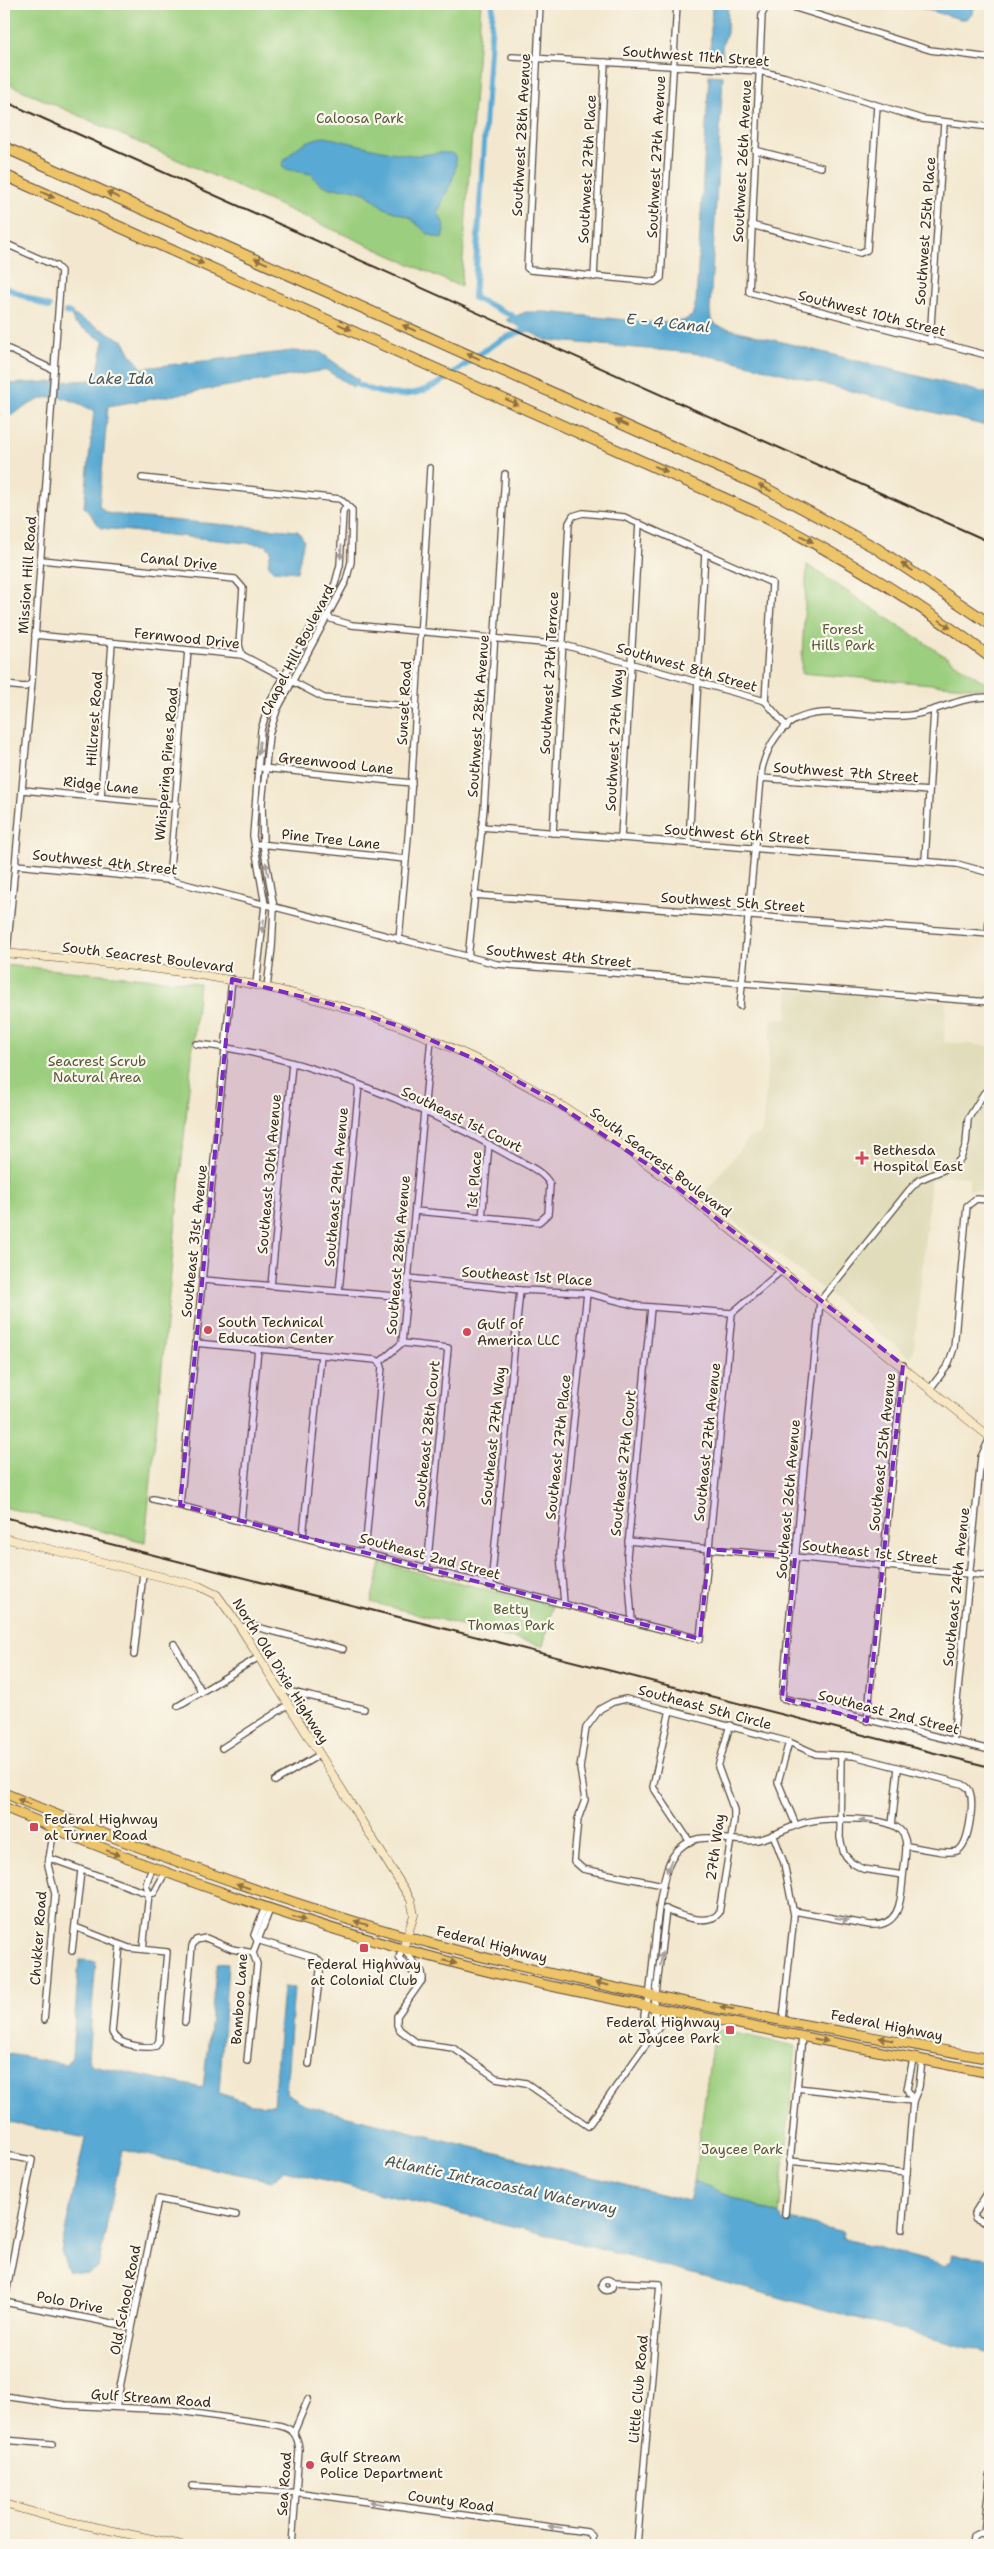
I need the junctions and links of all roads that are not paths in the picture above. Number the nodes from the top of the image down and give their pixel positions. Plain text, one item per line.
1 (540, 4) edge
2 (676, 4) edge
3 (768, 4) edge
4 (783, 4) edge
5 (512, 57) dead end
6 (538, 58) junction
7 (990, 58) edge
8 (605, 62) junction
9 (673, 66) junction
10 (759, 71) junction
11 (877, 106) junction
12 (944, 123) junction
13 (990, 128) edge
14 (4, 146) edge
15 (755, 150) junction
16 (821, 167) dead end
17 (4, 175) edge
18 (751, 224) junction
19 (4, 243) edge
20 (594, 276) junction
21 (748, 292) joint
22 (930, 341) junction
23 (4, 347) edge
24 (990, 356) edge
25 (54, 370) junction
26 (430, 468) dead end
27 (504, 474) dead end
28 (142, 478) dead end
29 (347, 504) junction
30 (639, 523) junction
31 (706, 553) junction
32 (41, 560) junction
33 (322, 610) junction
34 (328, 616) junction
35 (990, 624) edge
36 (421, 632) junction
37 (35, 635) junction
38 (495, 639) junction
39 (112, 643) junction
40 (564, 645) junction
41 (188, 650) junction
42 (242, 655) junction
43 (990, 657) edge
44 (631, 664) junction
45 (284, 677) junction
46 (292, 681) junction
47 (698, 683) junction
48 (31, 684) junction
49 (4, 685) edge
50 (990, 698) edge
51 (765, 701) junction
52 (416, 707) junction
53 (934, 710) junction
54 (787, 727) junction
55 (257, 768) junction
56 (266, 769) junction
57 (761, 778) junction
58 (412, 783) junction
59 (23, 790) junction
60 (929, 790) junction
61 (101, 797) junction
62 (177, 805) junction
63 (481, 827) junction
64 (553, 833) junction
65 (621, 838) junction
66 (689, 843) junction
67 (254, 844) junction
68 (263, 844) junction
69 (755, 848) junction
70 (406, 858) junction
71 (925, 861) junction
72 (16, 865) junction
73 (990, 873) edge
74 (169, 880) junction
75 (474, 895) junction
76 (265, 905) junction
77 (990, 906) edge
78 (274, 908) junction
79 (749, 916) junction
80 (989, 934) edge
81 (398, 940) junction
82 (5, 953) edge
83 (468, 958) junction
84 (232, 979) junction
85 (742, 983) junction
86 (256, 984) junction
87 (267, 987) junction
88 (990, 1002) edge
89 (740, 1006) dead end
90 (431, 1039) junction
91 (196, 1044) dead end
92 (226, 1048) junction
93 (292, 1064) junction
94 (358, 1085) junction
95 (990, 1098) edge
96 (424, 1112) junction
97 (489, 1144) junction
98 (990, 1200) edge
99 (415, 1211) junction
100 (482, 1218) junction
101 (781, 1271) junction
102 (408, 1278) junction
103 (203, 1280) junction
104 (271, 1286) junction
105 (520, 1290) junction
106 (339, 1291) junction
107 (587, 1292) junction
108 (407, 1297) junction
109 (820, 1301) junction
110 (651, 1308) junction
111 (732, 1313) junction
112 (195, 1343) junction
113 (402, 1343) junction
114 (258, 1349) junction
115 (321, 1355) junction
116 (380, 1362) junction
117 (903, 1365) junction
118 (930, 1389) junction
119 (990, 1438) edge
120 (153, 1499) dead end
121 (180, 1505) junction
122 (241, 1520) junction
123 (303, 1536) junction
124 (4, 1538) edge
125 (628, 1541) junction
126 (709, 1549) junction
127 (365, 1552) junction
128 (795, 1557) junction
129 (882, 1565) junction
130 (427, 1568) junction
131 (143, 1573) junction
132 (969, 1574) junction
133 (990, 1576) edge
134 (491, 1585) junction
135 (564, 1604) junction
136 (632, 1621) junction
137 (240, 1626) junction
138 (700, 1639) joint
139 (174, 1644) dead end
140 (343, 1649) dead end
141 (134, 1655) dead end
142 (259, 1657) junction
143 (279, 1689) junction
144 (202, 1692) junction
145 (782, 1698) joint
146 (288, 1705) junction
147 (178, 1706) dead end
148 (364, 1709) dead end
149 (670, 1710) junction
150 (867, 1720) junction
151 (730, 1725) junction
152 (953, 1741) junction
153 (789, 1742) junction
154 (222, 1748) dead end
155 (990, 1750) edge
156 (319, 1755) junction
157 (841, 1756) junction
158 (898, 1768) junction
159 (275, 1781) dead end
160 (6, 1794) edge
161 (4, 1806) edge
162 (841, 1818) junction
163 (796, 1825) junction
164 (892, 1825) junction
165 (54, 1829) junction
166 (773, 1834) junction
167 (730, 1840) junction
168 (690, 1842) junction
169 (906, 1846) junction
170 (49, 1858) junction
171 (152, 1868) junction
172 (81, 1871) junction
173 (165, 1873) junction
174 (903, 1875) junction
175 (663, 1885) junction
176 (262, 1892) junction
177 (148, 1894) junction
178 (236, 1898) junction
179 (290, 1901) junction
180 (267, 1908) junction
181 (663, 1908) junction
182 (794, 1911) junction
183 (74, 1927) junction
184 (406, 1937) junction
185 (257, 1940) junction
186 (120, 1945) junction
187 (143, 1949) junction
188 (403, 1949) junction
189 (72, 1950) dead end
190 (254, 1954) junction
191 (653, 1994) junction
192 (650, 2006) junction
193 (783, 2019) junction
194 (44, 2020) dead end
195 (724, 2021) junction
196 (185, 2022) dead end
197 (845, 2031) junction
198 (780, 2032) junction
199 (802, 2037) junction
200 (652, 2038) junction
201 (934, 2048) junction
202 (918, 2059) junction
203 (990, 2060) edge
204 (247, 2061) dead end
205 (309, 2064) dead end
206 (990, 2073) edge
207 (797, 2088) junction
208 (913, 2101) junction
209 (4, 2155) edge
210 (789, 2161) junction
211 (907, 2173) junction
212 (990, 2189) edge
213 (990, 2212) edge
214 (785, 2214) dead end
215 (236, 2215) dead end
216 (902, 2229) dead end
217 (612, 2282) dead end
218 (4, 2303) edge
219 (132, 2327) junction
220 (4, 2396) edge
221 (308, 2399) dead end
222 (116, 2407) junction
223 (294, 2432) junction
224 (4, 2440) edge
225 (52, 2444) dead end
226 (990, 2476) edge
227 (192, 2486) dead end
228 (296, 2493) junction
229 (4, 2504) edge
230 (987, 2534) edge
231 (181, 2545) edge
232 (292, 2545) edge
233 (592, 2545) edge
234 (637, 2545) edge
235 (972, 2545) edge

1 - 6 street, Southwest 28th Avenue
2 - 9 street, Southwest 27th Avenue
3 - 10 street, Southwest 26th Avenue
4 - 7 street
5 - 6 street, Southwest 11th Street
6 - 8 street, Southwest 11th Street
6 - 20 street, Southwest 28th Avenue
8 - 9 street, Southwest 11th Street
8 - 20 street, Southwest 27th Place
9 - 10 street, Southwest 11th Street
9 - 20 street, Southwest 27th Avenue
10 - 11 street, Southwest 11th Street
10 - 15 street, Southwest 26th Avenue
11 - 12 street, Southwest 11th Street
11 - 18 street
12 - 13 street, Southwest 11th Street
12 - 22 street, Southwest 25th Place
35 -> 14 highway
15 - 16 street
15 - 18 street, Southwest 26th Avenue
17 -> 43 highway
18 - 21 street, Southwest 26th Avenue
19 - 25 street, Mission Hill Road
21 - 22 street, Southwest 10th Street
22 - 24 street, Southwest 10th Street
23 - 25 street
25 - 32 street, Mission Hill Road
26 - 36 street, Sunset Road
27 - 38 street, Southwest 28th Avenue
28 - 29 street
29 -> 33 street, Chapel Hill Boulevard
29 - 34 street, Chapel Hill Boulevard
30 - 31 street
30 - 40 street, Southwest 27th Terrace
30 - 44 street, Southwest 27th Way
31 - 47 street
31 - 51 street
32 - 37 street, Mission Hill Road
32 - 42 street, Canal Drive
33 - 34 street
33 - 45 street, Chapel Hill Boulevard
34 - 36 street, Southwest 8th Street
34 - 46 street, Chapel Hill Boulevard
36 - 38 street, Southwest 8th Street
36 - 52 street, Sunset Road
37 - 39 street, Fernwood Drive
37 - 48 street, Mission Hill Road
38 - 40 street, Southwest 8th Street
38 - 63 street, Southwest 28th Avenue
39 - 41 street, Fernwood Drive
39 - 61 street, Hillcrest Road
40 - 44 street, Southwest 8th Street
40 - 64 street, Southwest 27th Terrace
41 - 42 street, Fernwood Drive
41 - 62 street, Whispering Pines Road
42 - 45 street, Fernwood Drive
44 - 47 street, Southwest 8th Street
44 - 65 street, Southwest 27th Way
45 - 46 street, Fernwood Drive
45 -> 55 street, Chapel Hill Boulevard
46 - 52 street, Fernwood Drive
46 - 56 street, Chapel Hill Boulevard
47 - 51 street, Southwest 8th Street
47 - 66 street
48 - 49 street
48 - 59 street, Mission Hill Road
50 - 53 street
51 - 54 street, Southwest 8th Street
52 - 58 street, Sunset Road
53 - 54 street
53 - 60 street
54 - 57 street
55 - 56 street, Greenwood Lane
55 - 67 street, Chapel Hill Boulevard
56 - 58 street, Greenwood Lane
56 - 68 street, Chapel Hill Boulevard
57 - 60 street, Southwest 7th Street
57 - 69 street
58 - 70 street, Sunset Road
59 - 61 street, Ridge Lane
59 - 72 street, Mission Hill Road
60 - 71 street
61 - 62 street, Ridge Lane
62 - 74 street, Whispering Pines Road
63 - 64 street, Southwest 6th Street
63 - 75 street, Southwest 28th Avenue
64 - 65 street, Southwest 6th Street
65 - 66 street, Southwest 6th Street
66 - 69 street, Southwest 6th Street
67 - 68 street, Pine Tree Lane
67 - 76 street, Chapel Hill Boulevard
68 - 70 street, Pine Tree Lane
78 -> 68 street, Chapel Hill Boulevard
69 - 71 street, Southwest 6th Street
69 - 79 street
70 - 81 street, Sunset Road
71 - 73 street, Southwest 6th Street
72 - 74 street, Southwest 4th Street
72 - 82 street, Mission Hill Road
74 - 76 street, Southwest 4th Street
75 - 79 street, Southwest 5th Street
75 - 83 street, Southwest 28th Avenue
76 - 78 street, Southwest 4th Street
76 -> 86 street, Chapel Hill Boulevard
77 - 80 street
78 - 81 street, Southwest 4th Street
78 - 87 street, Chapel Hill Boulevard
79 - 80 street, Southwest 5th Street
79 - 85 street
81 - 83 street, Southwest 4th Street
82 - 84 street, South Seacrest Boulevard
83 - 85 street, Southwest 4th Street
84 - 86 street, South Seacrest Boulevard
84 - 92 street, Southeast 31st Avenue
85 - 88 street, Southwest 4th Street
85 - 89 street
86 - 87 street, South Seacrest Boulevard
87 - 90 street, South Seacrest Boulevard
90 - 96 street, Southeast 28th Avenue
90 - 101 street, South Seacrest Boulevard
91 - 92 street, Southeast 1st Court
92 - 93 street, Southeast 1st Court
92 - 103 street, Southeast 31st Avenue
93 - 94 street, Southeast 1st Court
93 - 104 street, Southeast 30th Avenue
94 - 96 street, Southeast 1st Court
94 - 106 street, Southeast 29th Avenue
95 - 109 street
96 - 97 street, Southeast 1st Court
96 - 99 street, Southeast 28th Avenue
97 - 100 street, 1st Place
97 - 100 street, Southeast 1st Court
98 - 118 street
99 - 100 street, Southeast 1st Court
99 - 102 street, Southeast 28th Avenue
101 - 109 street, South Seacrest Boulevard
101 - 111 street
102 - 105 street, Southeast 1st Place
102 - 108 street, Southeast 28th Avenue
103 - 104 street
103 - 112 street, Southeast 31st Avenue
104 - 106 street
105 - 107 street, Southeast 1st Place
105 - 134 street, Southeast 27th Way
106 - 108 street
107 - 110 street, Southeast 1st Place
107 - 135 street, Southeast 27th Place
108 - 113 street, Southeast 28th Avenue
109 - 117 street, South Seacrest Boulevard
109 - 128 street, Southeast 26th Avenue
110 - 111 street, Southeast 1st Place
110 - 125 street, Southeast 27th Court
111 - 126 street, Southeast 27th Avenue
112 - 114 street
112 - 121 street, Southeast 31st Avenue
113 - 116 street, Southeast 28th Avenue
113 - 130 street, Southeast 28th Court
114 - 115 street
114 - 122 street
115 - 116 street
115 - 123 street
116 - 127 street
117 - 118 street, South Seacrest Boulevard
117 - 129 street, Southeast 25th Avenue
118 - 119 street, South Seacrest Boulevard
119 - 132 street, Southeast 24th Avenue
120 - 121 street, Southeast 2nd Street
121 - 122 street, Southeast 2nd Street
122 - 123 street, Southeast 2nd Street
123 - 127 street, Southeast 2nd Street
124 - 131 street, North Old Dixie Highway
125 - 126 street, Southeast 1st Street
125 - 136 street, Southeast 27th Court
126 - 128 street, Southeast 1st Street
126 - 138 street, Southeast 27th Avenue
127 - 130 street, Southeast 2nd Street
128 - 129 street, Southeast 1st Street
128 - 145 street, Southeast 26th Avenue
129 - 132 street, Southeast 1st Street
129 - 150 street, Southeast 25th Avenue
130 - 134 street, Southeast 2nd Street
131 - 137 street, North Old Dixie Highway
131 - 141 street
132 - 133 street, Southeast 1st Street
132 - 152 street, Southeast 24th Avenue
134 - 135 street, Southeast 2nd Street
135 - 136 street, Southeast 2nd Street
136 - 138 street, Southeast 2nd Street
137 - 140 street
137 - 142 street, North Old Dixie Highway
139 - 144 street
142 - 143 street, North Old Dixie Highway
142 - 144 street
143 - 146 street, North Old Dixie Highway
143 - 148 street
144 - 147 street
145 - 150 street, Southeast 2nd Street
146 - 154 street
146 - 156 street, North Old Dixie Highway
149 - 151 street, Southeast 5th Circle
149 - 168 street
149 - 175 street, Southeast 5th Circle
150 - 152 street, Southeast 2nd Street
151 - 153 street, Southeast 5th Circle
151 - 167 street, 27th Way
152 - 155 street, Southeast 2nd Street
153 - 157 street, Southeast 5th Circle
153 - 163 street
156 - 159 street
156 - 184 street, North Old Dixie Highway
157 - 158 street, Southeast 5th Circle
157 - 162 street
158 - 164 street
158 - 169 street, Southeast 5th Circle
160 - 161 street
176 -> 160 main road, Federal Highway
161 - 165 main road, Federal Highway
162 - 163 street
164 -> 162 street
162 - 174 street
163 - 166 street
164 - 169 street
165 - 170 street, Chukker Road
165 -> 171 main road, Federal Highway
166 - 167 street
166 - 182 street
167 - 168 street
167 - 181 street, 27th Way
168 -> 175 street
169 - 174 street
170 - 172 street
170 - 194 street, Chukker Road
171 - 173 main road, Federal Highway
171 - 177 street
172 - 177 street
172 - 183 street
173 - 177 street
173 - 178 main road, Federal Highway
182 -> 174 street
175 - 181 street
176 - 178 main road
176 - 179 main road, Federal Highway
177 - 187 street
178 - 180 main road, Federal Highway
179 - 180 main road
184 -> 179 main road, Federal Highway
180 - 185 street, Bamboo Lane
180 -> 188 main road, Federal Highway
181 - 191 street
182 - 193 street
183 - 186 street
183 - 189 street
184 - 188 street, North Old Dixie Highway
191 -> 184 main road, Federal Highway
185 - 190 street, Bamboo Lane
185 - 205 street
186 - 187 street
186 - 187 street
188 -> 192 main road, Federal Highway
188 - 200 street
190 - 196 street
190 - 204 street, Bamboo Lane
191 - 192 street
193 -> 191 main road, Federal Highway
192 - 195 main road, Federal Highway
192 - 200 street
192 - 200 street
193 - 195 main road
193 - 197 main road, Federal Highway
195 - 198 main road, Federal Highway
197 - 198 main road
201 -> 197 main road, Federal Highway
198 - 199 main road, Federal Highway
199 -> 202 main road, Federal Highway
199 - 207 street
201 - 202 main road
201 - 203 main road, Federal Highway
202 - 206 main road, Federal Highway
202 - 208 street
202 - 208 street
207 - 208 street
207 - 210 street
208 - 211 street
209 - 218 street
210 - 211 street
210 - 214 street
211 - 216 street
212 - 213 street
215 - 219 street, Old School Road
217 - 234 street, Little Club Road
218 - 219 street, Polo Drive
219 - 222 street, Old School Road
220 - 222 street, Gulf Stream Road
221 - 223 street, Sea Road
222 - 223 street, Gulf Stream Road
223 - 228 street, Sea Road
224 - 225 street
226 - 230 street
227 - 228 street
228 - 232 street, Sea Road
233 -> 228 street, County Road
229 - 231 street
230 - 235 street

